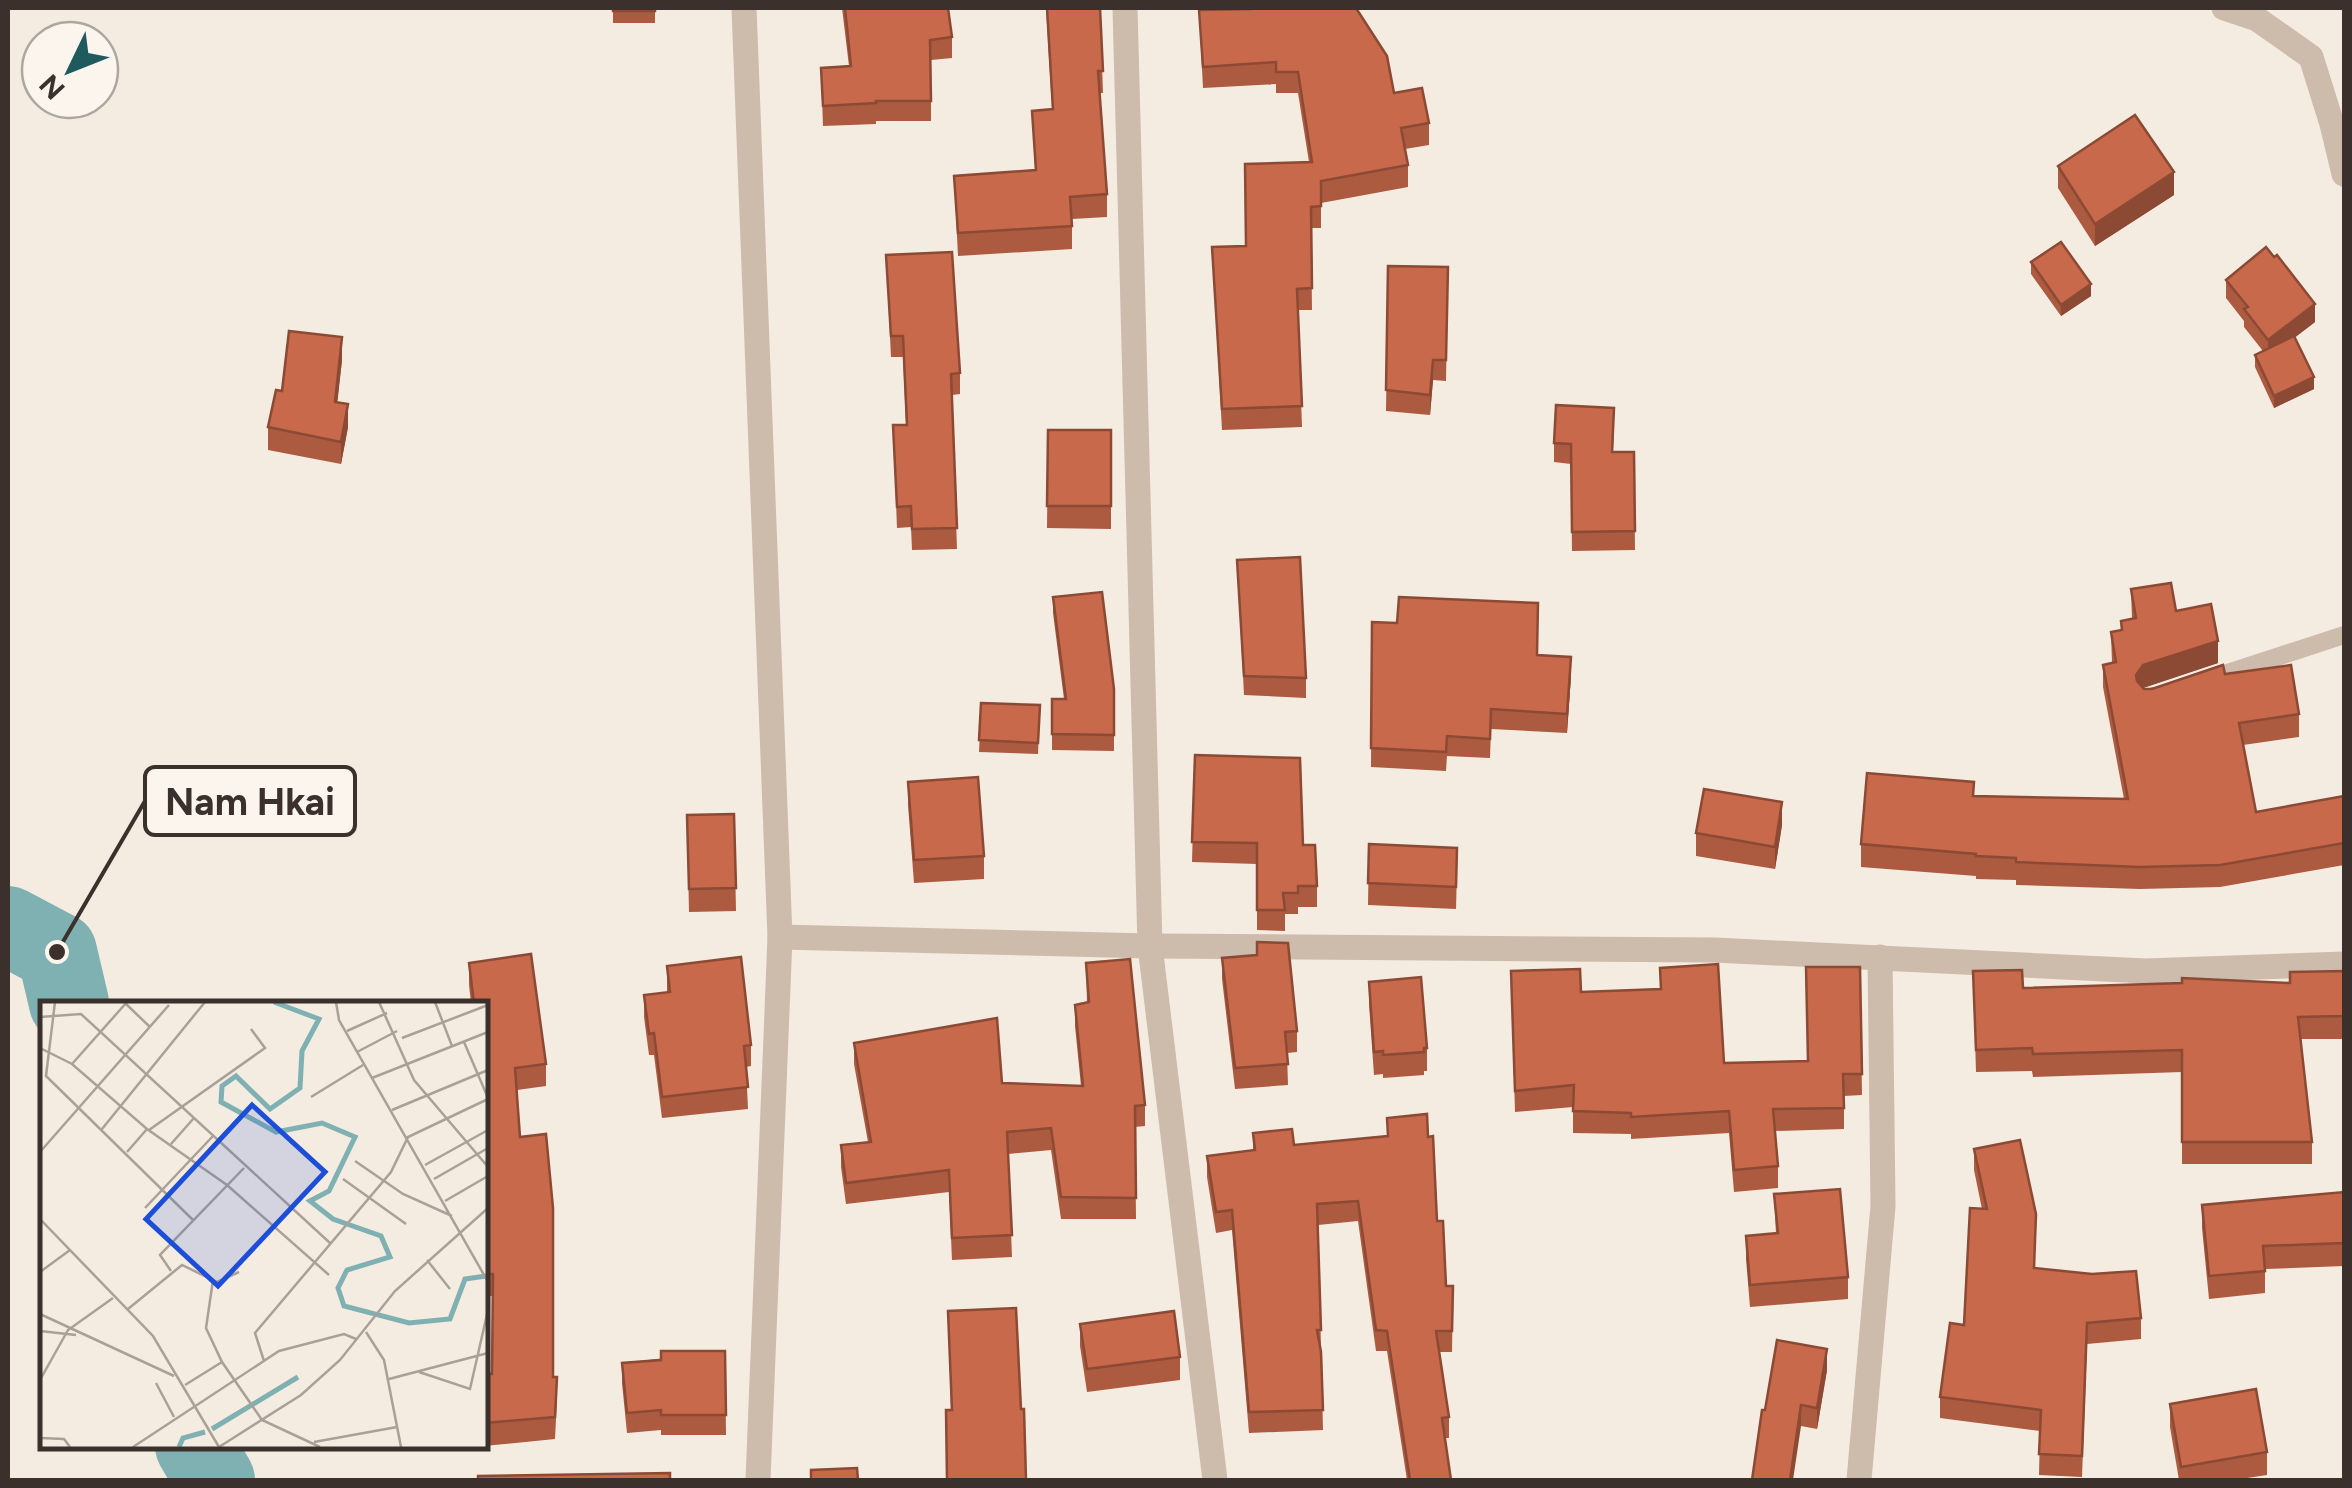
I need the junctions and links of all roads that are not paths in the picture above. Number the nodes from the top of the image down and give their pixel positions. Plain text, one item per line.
1 (744, 8) edge
2 (1125, 8) edge
3 (2224, 8) edge
4 (2338, 120) edge
5 (2344, 174) edge
6 (2344, 635) edge
7 (2184, 687) edge
8 (780, 937) junction
9 (1150, 946) junction
10 (1880, 957) junction
11 (2344, 964) edge
12 (758, 1480) edge
13 (1215, 1480) edge
14 (1860, 1480) edge

1 - 8 street
2 - 9 street
3 - 4 street
4 - 5 street
6 - 7 lane
8 - 9 street
8 - 12 street
9 - 10 street
9 - 13 street
10 - 11 street
10 - 14 street

